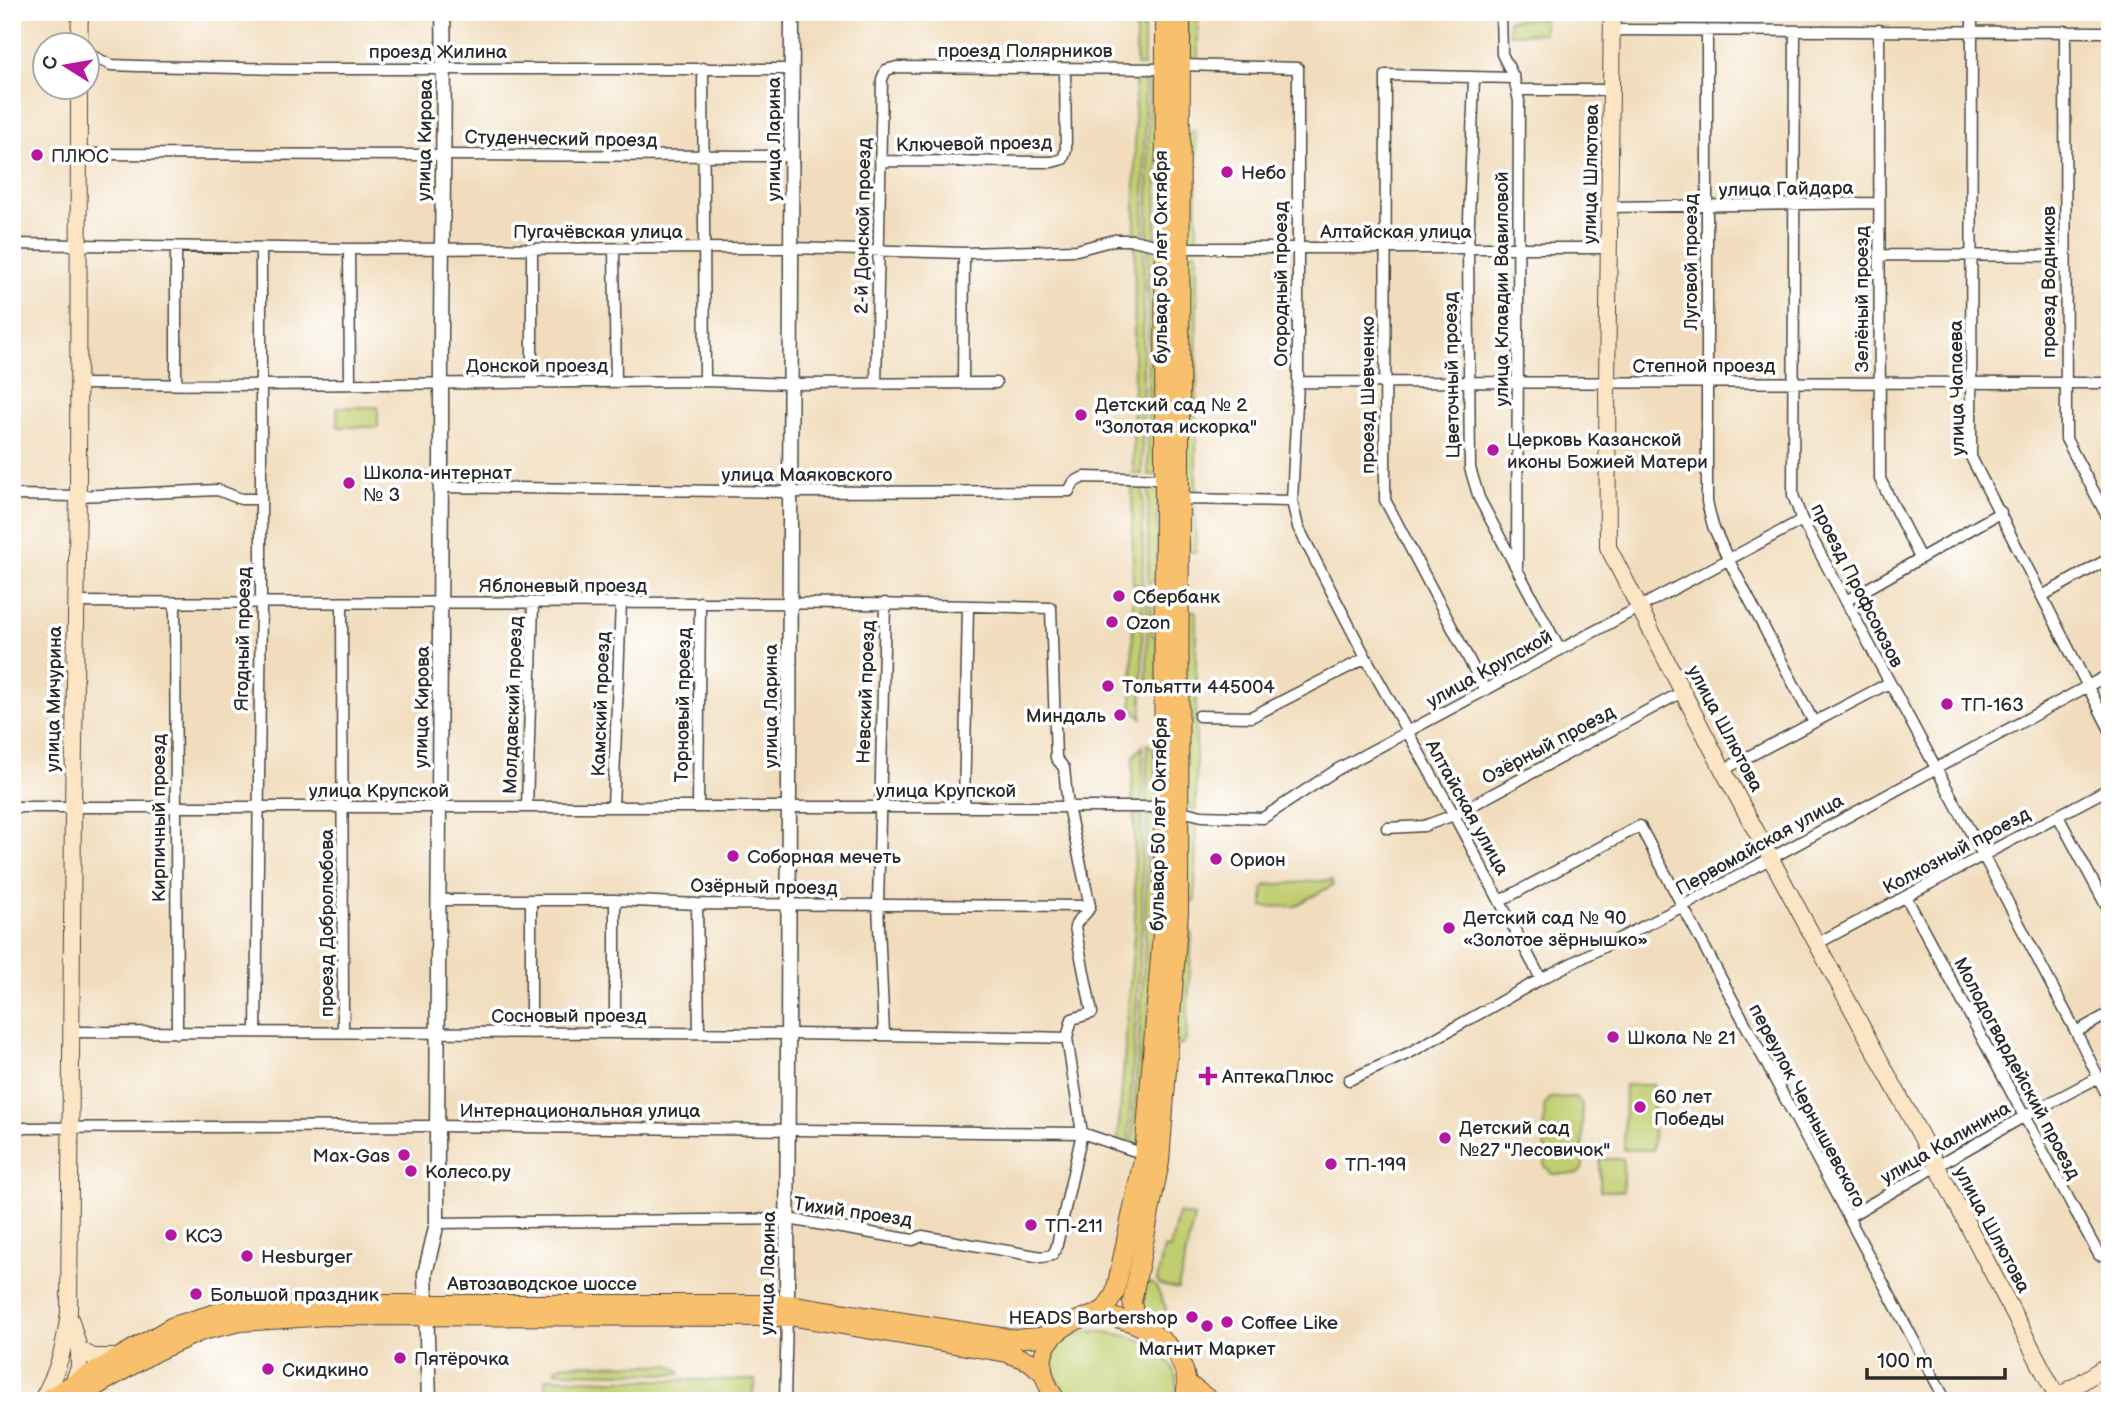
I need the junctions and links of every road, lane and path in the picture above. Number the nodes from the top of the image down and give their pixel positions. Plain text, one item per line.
1 (80, 12) edge
2 (443, 12) edge
3 (793, 12) edge
4 (1165, 12) edge
5 (1181, 12) edge
6 (1501, 12) edge
7 (1612, 12) edge
8 (1972, 12) edge
9 (1612, 30) junction
10 (1879, 30) junction
11 (1972, 30) junction
12 (1707, 31) junction
13 (1795, 31) junction
14 (2065, 31) junction
15 (79, 32) edge
16 (2110, 32) edge
17 (102, 61) edge
18 (1173, 67) junction
19 (703, 68) junction
20 (1298, 68) joint
21 (444, 69) junction
22 (792, 69) junction
23 (1065, 69) junction
24 (886, 70) joint
25 (1474, 78) junction
26 (1514, 78) junction
27 (1517, 90) junction
28 (1611, 90) junction
29 (79, 102) edge
30 (78, 154) junction
31 (443, 155) junction
32 (792, 156) junction
33 (702, 157) junction
34 (880, 161) junction
35 (1879, 204) junction
36 (1793, 206) junction
37 (1610, 207) junction
38 (1707, 207) junction
39 (12, 244) edge
40 (78, 244) junction
41 (176, 247) junction
42 (261, 248) junction
43 (441, 248) junction
44 (792, 248) junction
45 (1172, 248) junction
46 (1297, 248) junction
47 (1385, 248) junction
48 (1468, 248) junction
49 (1519, 248) junction
50 (1610, 248) junction
51 (349, 249) junction
52 (532, 249) junction
53 (702, 249) junction
54 (614, 250) junction
55 (880, 251) junction
56 (964, 253) junction
57 (1880, 255) junction
58 (1972, 255) junction
59 (2066, 256) junction
60 (705, 381) junction
61 (532, 382) junction
62 (616, 382) junction
63 (1298, 382) junction
64 (1468, 382) junction
65 (1518, 382) junction
66 (996, 383) dead end
67 (1384, 383) junction
68 (1607, 383) junction
69 (1708, 383) junction
70 (1793, 383) junction
71 (1879, 383) junction
72 (1971, 383) junction
73 (2064, 383) junction
74 (2110, 383) edge
75 (78, 384) junction
76 (176, 384) junction
77 (350, 384) junction
78 (441, 384) junction
79 (791, 384) junction
80 (876, 384) junction
81 (963, 384) junction
82 (261, 385) junction
83 (1164, 479) junction
84 (442, 487) junction
85 (790, 492) junction
86 (12, 495) edge
87 (78, 496) junction
88 (261, 499) junction
89 (1180, 499) junction
90 (1292, 501) junction
91 (2001, 512) junction
92 (1802, 520) junction
93 (2110, 522) edge
94 (1920, 558) junction
95 (2110, 558) edge
96 (1728, 559) junction
97 (1517, 569) junction
98 (2042, 596) junction
99 (1846, 601) junction
100 (76, 602) junction
101 (621, 602) junction
102 (174, 603) junction
103 (342, 603) junction
104 (442, 603) junction
105 (533, 603) junction
106 (700, 603) junction
107 (790, 603) junction
108 (885, 603) junction
109 (261, 604) junction
110 (968, 606) junction
111 (1638, 606) junction
112 (1560, 650) junction
113 (1366, 659) junction
114 (2110, 674) edge
115 (1889, 683) junction
116 (2086, 687) junction
117 (1485, 690) junction
118 (1682, 692) junction
119 (1199, 716) dead end
120 (1813, 721) junction
121 (2110, 730) edge
122 (1407, 733) junction
123 (1935, 767) junction
124 (1723, 770) junction
125 (2110, 788) edge
126 (12, 807) edge
127 (73, 807) junction
128 (174, 807) junction
129 (257, 807) junction
130 (344, 807) junction
131 (439, 807) junction
132 (527, 807) junction
133 (614, 807) junction
134 (698, 807) junction
135 (789, 807) junction
136 (879, 807) junction
137 (964, 807) junction
138 (1068, 807) junction
139 (1172, 809) junction
140 (1454, 815) junction
141 (2058, 816) junction
142 (1387, 828) dead end
143 (1983, 855) junction
144 (1771, 857) junction
145 (1906, 897) junction
146 (438, 900) junction
147 (531, 900) junction
148 (615, 900) junction
149 (1500, 901) junction
150 (697, 904) junction
151 (789, 905) junction
152 (878, 905) junction
153 (1090, 906) junction
154 (1683, 906) junction
155 (2110, 913) edge
156 (1818, 943) junction
157 (1541, 979) junction
158 (2110, 1013) edge
159 (256, 1031) junction
160 (699, 1031) junction
161 (72, 1032) junction
162 (177, 1032) junction
163 (615, 1032) junction
164 (2076, 1032) junction
165 (343, 1033) junction
166 (531, 1033) junction
167 (438, 1034) junction
168 (788, 1034) junction
169 (884, 1034) junction
170 (1067, 1038) junction
171 (2097, 1078) junction
172 (1349, 1080) dead end
173 (2110, 1101) edge
174 (2024, 1117) junction
175 (437, 1126) junction
176 (12, 1128) edge
177 (71, 1128) junction
178 (788, 1129) junction
179 (1082, 1133) junction
180 (1144, 1154) junction
181 (1937, 1166) junction
182 (1848, 1217) junction
183 (788, 1219) junction
184 (437, 1223) junction
185 (2105, 1252) edge
186 (428, 1310) junction
187 (787, 1310) junction
188 (69, 1312) junction
189 (1093, 1315) junction
190 (1060, 1330) junction
191 (1151, 1332) junction
192 (79, 1349) junction
193 (116, 1357) junction
194 (2110, 1364) edge
195 (1044, 1374) junction
196 (74, 1382) junction
197 (1186, 1392) edge
198 (2056, 1399) edge
199 (42, 1401) edge
200 (64, 1401) edge
201 (71, 1401) edge
202 (429, 1401) edge
203 (785, 1401) edge
204 (1057, 1401) edge
205 (1211, 1401) edge
206 (1947, 1401) edge

1 - 15 main road
2 - 21 street, улица Кирова
3 - 22 street, улица Ларина
4 - 18 main road, бульвар 50 лет Октября
5 - 18 main road, бульвар 50 лет Октября
6 - 26 street, улица Клавдии Вавиловой
7 - 9 main road, улица Шлютова
8 - 11 street, улица Чапаева
9 - 12 street
9 - 28 main road, улица Шлютова
10 - 11 street
10 - 13 street
10 - 35 street, Зелёный проезд
11 - 14 street
11 - 58 street, улица Чапаева
12 - 13 street
12 - 38 street, Луговой проезд
13 - 36 street, проезд Профсоюзов
14 - 16 street
14 - 59 street, проезд Водников
17 - 21 street, проезд Жилина
18 - 20 street, проезд Полярников
18 - 23 street, проезд Полярников
18 - 45 main road, бульвар 50 лет Октября
19 - 21 street, проезд Жилина
19 - 22 street, проезд Жилина
19 - 33 street
20 - 46 street, Огородный проезд
21 - 31 street, улица Кирова
22 - 32 street, улица Ларина
23 - 24 street, проезд Полярников
23 - 34 street, Ключевой проезд
24 - 34 street, 2-й Донской проезд
25 - 26 street
25 - 47 street, проезд Шевченко
25 - 48 street, Цветочный проезд
26 - 27 street, улица Клавдии Вавиловой
27 - 28 street
27 - 49 street, улица Клавдии Вавиловой
28 - 37 main road, улица Шлютова
29 - 30 main road, улица Мичурина
30 - 31 street, Студенческий проезд
30 - 40 main road, улица Мичурина
31 - 33 street, Студенческий проезд
31 - 43 street, улица Кирова
32 - 33 street, Студенческий проезд
32 - 44 street, улица Ларина
33 - 53 street
34 - 55 street, 2-й Донской проезд
35 - 36 street, улица Гайдара
35 - 57 street, Зелёный проезд
36 - 38 street, улица Гайдара
36 - 70 street, проезд Профсоюзов
37 - 38 street, улица Гайдара
37 - 50 main road, улица Шлютова
38 - 69 street, Луговой проезд
39 - 40 street, Пугачёвская улица
40 - 41 street, Пугачёвская улица
40 - 75 main road, улица Мичурина
41 - 42 street, Пугачёвская улица
41 - 76 street
42 - 51 street, Пугачёвская улица
42 - 82 street, Ягодный проезд
43 - 51 street, Пугачёвская улица
43 - 52 street, Пугачёвская улица
43 - 78 street, улица Кирова
44 - 53 street, Пугачёвская улица
44 - 55 street, Пугачёвская улица
44 - 79 street, улица Ларина
45 - 46 street, Алтайская улица
45 - 56 street, Пугачёвская улица
45 - 83 main road, бульвар 50 лет Октября
45 - 89 main road, бульвар 50 лет Октября
46 - 47 street, Алтайская улица
46 - 63 street, Огородный проезд
47 - 48 street, Алтайская улица
47 - 67 street, проезд Шевченко
48 - 49 street, Алтайская улица
48 - 64 street, Цветочный проезд
49 - 50 street, Алтайская улица
49 - 65 street, улица Клавдии Вавиловой
50 - 68 main road, улица Шлютова
51 - 77 street
52 - 54 street, Пугачёвская улица
52 - 61 street
53 - 54 street, Пугачёвская улица
53 - 60 street
54 - 62 street
55 - 56 street, Пугачёвская улица
55 - 80 street, 2-й Донской проезд
56 - 81 street
57 - 58 street
57 - 71 street, Зелёный проезд
58 - 59 street
58 - 72 street, улица Чапаева
59 - 73 street, проезд Водников
60 - 62 street, Донской проезд
60 - 79 street, Донской проезд
61 - 62 street, Донской проезд
61 - 78 street, Донской проезд
63 - 67 street, Степной проезд
63 - 90 street, Огородный проезд
64 - 65 street, Степной проезд
64 - 67 street, Степной проезд
64 - 97 street, Цветочный проезд
65 - 68 street, Степной проезд
65 - 97 street, улица Клавдии Вавиловой
66 - 81 street, Донской проезд
67 - 117 street, проезд Шевченко
68 - 69 street, Степной проезд
68 - 111 main road, улица Шлютова
69 - 70 street, Степной проезд
69 - 96 street, Луговой проезд
70 - 71 street, Степной проезд
70 - 92 street, проезд Профсоюзов
71 - 72 street, Степной проезд
71 - 94 street, Зелёный проезд
72 - 73 street, Степной проезд
72 - 91 street, улица Чапаева
73 - 74 street, Степной проезд
73 - 93 street, проезд Водников
75 - 76 street, Донской проезд
75 - 87 main road, улица Мичурина
76 - 82 street, Донской проезд
77 - 78 street, Донской проезд
77 - 82 street, Донской проезд
78 - 84 street, улица Кирова
79 - 80 street, Донской проезд
79 - 85 street, улица Ларина
80 - 81 street, Донской проезд
82 - 88 street, Ягодный проезд
83 - 85 street, улица Маяковского
83 - 139 main road, бульвар 50 лет Октября
84 - 85 street, улица Маяковского
84 - 104 street, улица Кирова
85 - 107 street, улица Ларина
86 - 87 street
87 - 88 street
87 - 100 main road, улица Мичурина
88 - 109 street, Ягодный проезд
89 - 90 street
89 - 139 main road, бульвар 50 лет Октября
90 - 113 street, Алтайская улица
91 - 94 street
91 - 98 street, улица Чапаева
92 - 96 street, улица Крупской
92 - 99 street, проезд Профсоюзов
94 - 99 street
95 - 98 street
96 - 111 street, улица Крупской
96 - 120 street, Луговой проезд
97 - 112 street, Цветочный проезд
98 - 116 street, улица Чапаева
99 - 115 street, проезд Профсоюзов
100 - 102 street, Яблоневый проезд
100 - 127 main road, улица Мичурина
101 - 105 street, Яблоневый проезд
101 - 106 street, Яблоневый проезд
101 - 133 street, Камский проезд
102 - 109 street, Яблоневый проезд
102 - 128 street, Кирпичный проезд
103 - 104 street, Яблоневый проезд
103 - 109 street, Яблоневый проезд
103 - 130 street, проезд Добролюбова
104 - 105 street, Яблоневый проезд
104 - 131 street, улица Кирова
105 - 132 street, Молдавский проезд
106 - 107 street, Яблоневый проезд
106 - 134 street, Торновый проезд
107 - 108 street, Яблоневый проезд
107 - 135 street, улица Ларина
108 - 110 street, Яблоневый проезд
108 - 136 street, Невский проезд
109 - 129 street, Ягодный проезд
110 - 137 street
110 - 138 street, Яблоневый проезд
111 - 112 street, улица Крупской
111 - 118 main road, улица Шлютова
112 - 117 street, улица Крупской
113 - 119 street
113 - 122 street, Алтайская улица
114 - 116 street, Первомайская улица
115 - 120 street
115 - 123 street, проезд Профсоюзов
116 - 121 street, улица Чапаева
116 - 123 street, Первомайская улица
117 - 122 street, улица Крупской
118 - 124 main road, улица Шлютова
118 - 140 street, Озёрный проезд
120 - 124 street
122 - 139 street, улица Крупской
122 - 140 street, Алтайская улица
123 - 143 street, проезд Профсоюзов
123 - 144 street, Первомайская улица
124 - 144 main road, улица Шлютова
125 - 141 street, Колхозный проезд
126 - 127 street, улица Крупской
127 - 128 street, улица Крупской
127 - 161 main road, улица Мичурина
128 - 129 street, улица Крупской
128 - 162 street, Кирпичный проезд
129 - 130 street, улица Крупской
129 - 159 street, Ягодный проезд
130 - 131 street, улица Крупской
130 - 165 street, проезд Добролюбова
131 - 132 street, улица Крупской
131 - 146 street, улица Кирова
132 - 133 street, улица Крупской
133 - 134 street, улица Крупской
134 - 135 street, улица Крупской
135 - 136 street, улица Крупской
135 - 151 street, улица Ларина
136 - 137 street, улица Крупской
136 - 152 street, Невский проезд
137 - 138 street, улица Крупской
138 - 139 street, улица Крупской
138 - 153 street
139 - 180 main road, бульвар 50 лет Октября
139 - 191 main road, бульвар 50 лет Октября
140 - 142 street, Озёрный проезд
140 - 149 street, Алтайская улица
141 - 143 street, Колхозный проезд
141 - 155 street
143 - 145 street, Колхозный проезд
143 - 164 street, проезд Профсоюзов
144 - 154 street, Первомайская улица
144 - 156 main road, улица Шлютова
145 - 156 street, Колхозный проезд
145 - 174 street, Молодогвардейский проезд
146 - 147 street, Озёрный проезд
146 - 167 street, улица Кирова
147 - 148 street, Озёрный проезд
147 - 166 street
148 - 150 street, Озёрный проезд
148 - 163 street
149 - 154 street, переулок Чернышевского
149 - 157 street, Алтайская улица
150 - 151 street, Озёрный проезд
150 - 160 street
151 - 152 street, Озёрный проезд
151 - 168 street, улица Ларина
152 - 153 street, Озёрный проезд
152 - 169 street, Невский проезд
153 - 170 street
154 - 157 street, Первомайская улица
154 - 182 street, переулок Чернышевского
156 - 181 main road, улица Шлютова
157 - 172 street, Первомайская улица
158 - 164 street
159 - 162 street, Сосновый проезд
159 - 165 street, Сосновый проезд
160 - 163 street, Сосновый проезд
160 - 168 street, Сосновый проезд
161 - 162 street, Сосновый проезд
161 - 177 main road, улица Мичурина
163 - 166 street, Сосновый проезд
164 - 171 street, проезд Профсоюзов
165 - 167 street, Сосновый проезд
166 - 167 street, Сосновый проезд
167 - 175 street, улица Кирова
168 - 169 street, Сосновый проезд
168 - 178 street, улица Ларина
169 - 170 street, Сосновый проезд
170 - 179 street
171 - 173 street, проезд Профсоюзов
171 - 174 street, улица Калинина
174 - 181 street, улица Калинина
174 - 185 street, Молодогвардейский проезд
175 - 177 street, Интернациональная улица
175 - 178 street, Интернациональная улица
175 - 184 street, улица Кирова
176 - 177 street, Интернациональная улица
177 - 188 main road, улица Мичурина
178 - 179 street, Интернациональная улица
178 - 183 street, улица Ларина
179 - 180 street, Интернациональная улица
179 - 183 street, Тихий проезд
180 - 189 main road, бульвар 50 лет Октября
181 - 182 street, улица Калинина
181 - 198 main road, улица Шлютова
182 - 206 street, переулок Чернышевского
183 - 184 street, Тихий проезд
183 - 187 street, улица Ларина
184 - 186 street, улица Кирова
186 - 187 main road, Автозаводское шоссе
186 - 193 main road, Автозаводское шоссе
186 - 201 main road, Автозаводское шоссе
186 - 202 street, улица Кирова
187 - 190 main road, Автозаводское шоссе
187 - 195 main road, Автозаводское шоссе
187 - 203 street, улица Ларина
188 - 192 main road, улица Мичурина
188 - 199 main road, улица Мичурина
189 - 190 main road, Автозаводское шоссе
189 - 191 main road
190 - 195 main road
191 - 197 main road
192 - 193 main road
192 - 196 main road, улица Мичурина
193 - 196 main road, Автозаводское шоссе
194 - 198 main road
195 - 204 main road
196 - 199 main road, Автозаводское шоссе
196 - 200 main road, улица Мичурина
197 - 205 main road

